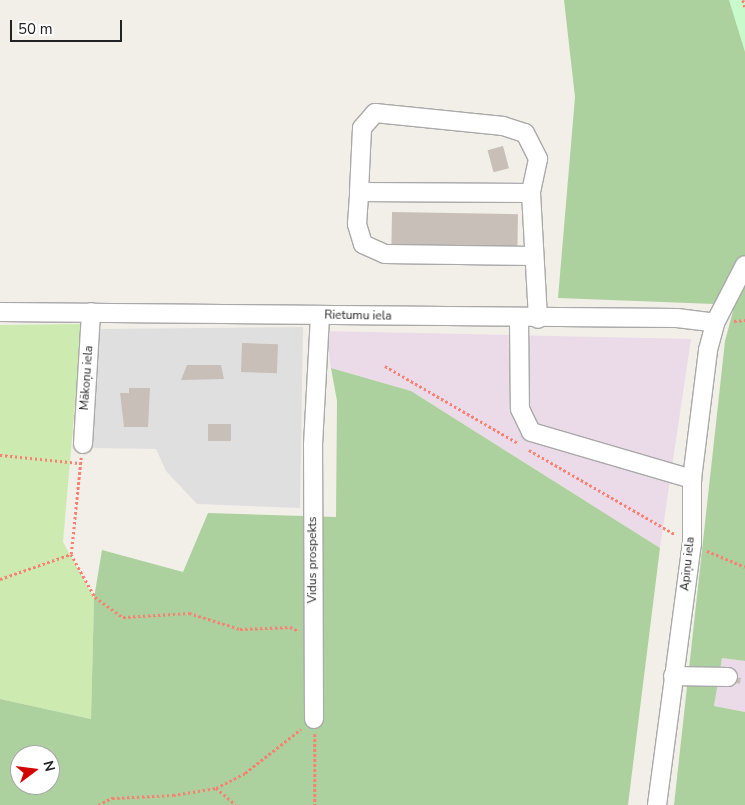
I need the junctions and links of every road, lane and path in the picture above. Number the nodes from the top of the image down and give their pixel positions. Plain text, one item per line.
1 (743, 0) edge
2 (745, 7) edge
3 (359, 192) junction
4 (531, 193) junction
5 (533, 256) junction
6 (745, 265) edge
7 (0, 312) edge
8 (91, 312) junction
9 (320, 315) junction
10 (538, 318) junction
11 (519, 319) junction
12 (715, 323) junction
13 (386, 366) dead end
14 (83, 444) joint
15 (0, 455) edge
16 (80, 464) junction
17 (692, 479) junction
18 (692, 544) junction
19 (71, 554) junction
20 (745, 567) edge
21 (0, 578) edge
22 (314, 638) junction
23 (673, 676) junction
24 (728, 677) dead end
25 (314, 719) junction
26 (216, 788) junction
27 (98, 805) edge
28 (236, 805) edge
29 (315, 805) edge
30 (657, 805) edge

1 - 2 path
3 - 4 street
3 - 4 street
3 - 5 street
4 - 5 street
5 - 10 street
6 - 12 street, Apiņu iela
7 - 8 street, Rietumu iela
8 - 9 street, Rietumu iela
8 - 14 street, Mākoņu iela
9 - 11 street, Rietumu iela
9 - 22 street, Vidus prospekts
10 - 11 street, Rietumu iela
10 - 12 street, Rietumu iela
11 - 17 street
12 - 17 street, Apiņu iela
13 - 18 path
14 - 16 path
15 - 16 path
16 - 19 path
17 - 18 street, Apiņu iela
18 - 20 path
18 - 23 street, Apiņu iela
19 - 21 path
19 - 22 path
22 - 25 street, Vidus prospekts
23 - 24 street
23 - 30 street, Apiņu iela
25 - 26 path
25 - 29 path
26 - 27 path
26 - 28 path

